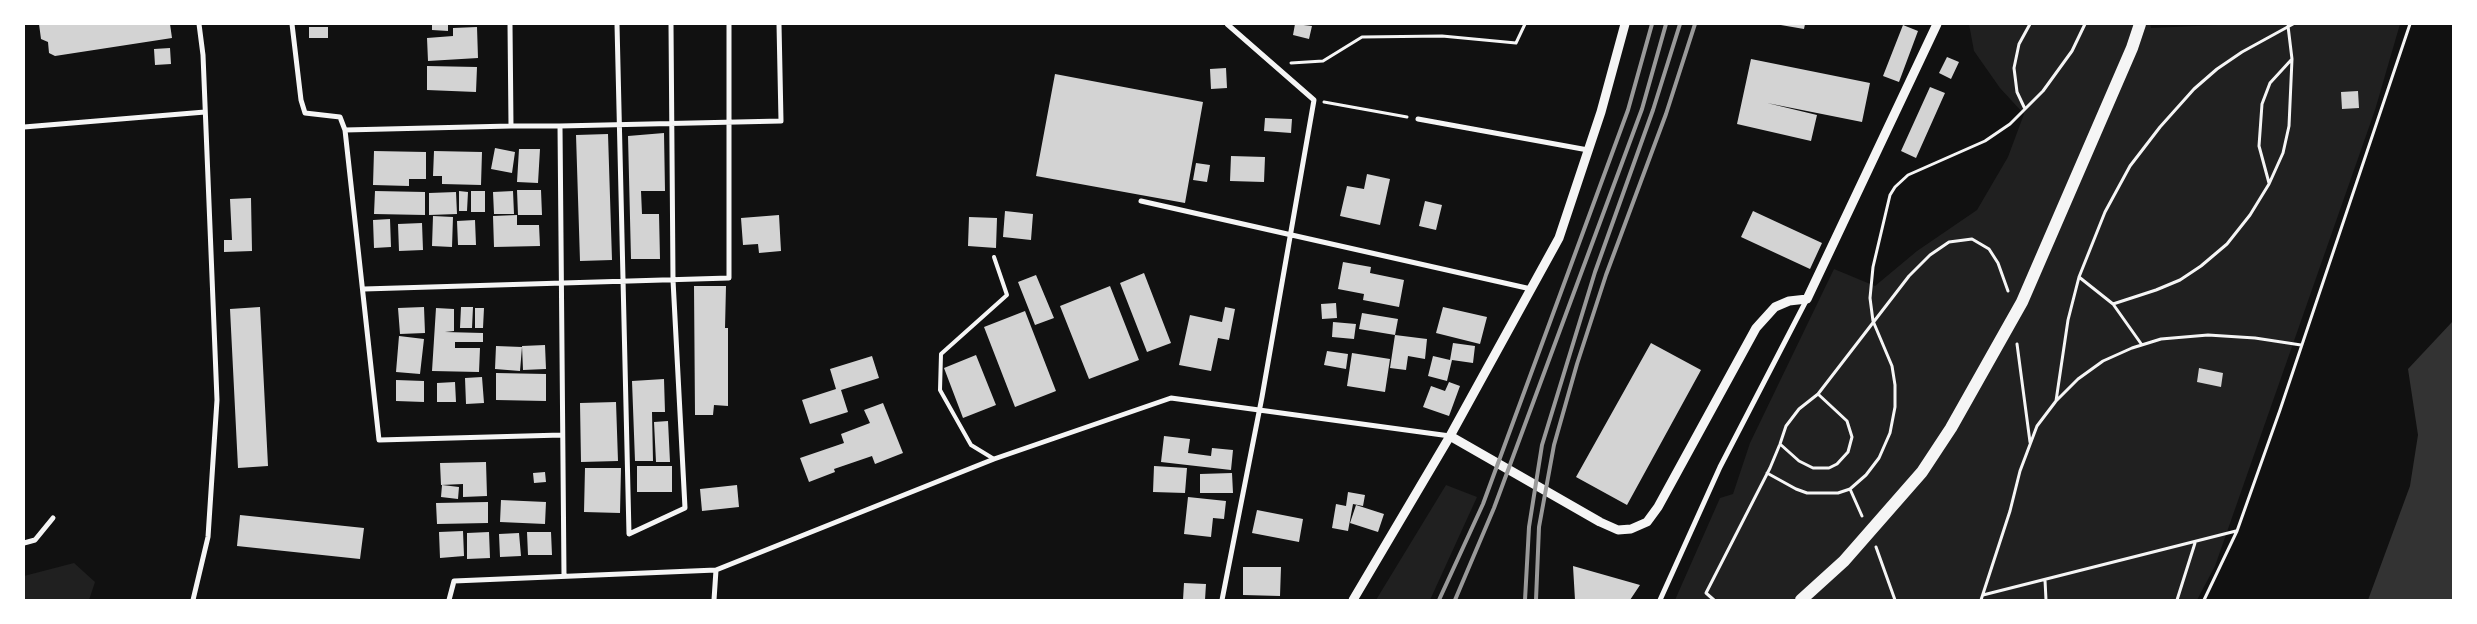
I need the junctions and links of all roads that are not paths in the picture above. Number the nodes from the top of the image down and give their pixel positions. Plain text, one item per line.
1 (199, 24) edge
2 (292, 24) edge
3 (510, 24) edge
4 (618, 24) edge
5 (671, 24) edge
6 (729, 24) edge
7 (779, 24) edge
8 (1227, 24) edge
9 (1625, 24) edge
10 (1937, 24) edge
11 (2140, 24) edge
12 (205, 112) junction
13 (1418, 119) road end
14 (729, 124) junction
15 (620, 125) junction
16 (671, 125) junction
17 (24, 126) edge
18 (511, 126) junction
19 (560, 126) junction
20 (345, 130) junction
21 (1588, 150) junction
22 (1142, 201) dead end
23 (1290, 236) junction
24 (994, 257) dead end
25 (673, 280) junction
26 (622, 282) junction
27 (563, 285) junction
28 (364, 289) junction
29 (1533, 289) junction
30 (1807, 300) junction
31 (1259, 408) junction
32 (562, 435) junction
33 (1450, 436) junction
34 (994, 459) junction
35 (53, 518) dead end
36 (24, 543) edge
37 (716, 570) junction
38 (564, 575) junction
39 (193, 600) edge
40 (449, 600) edge
41 (714, 600) edge
42 (1222, 600) edge
43 (1353, 600) edge
44 (1660, 600) edge
45 (1801, 600) edge

1 - 12 street
2 - 20 street
3 - 18 street
4 - 15 street
5 - 16 street
6 - 14 street
7 - 14 street
8 - 23 street
9 - 21 street
10 - 30 street
11 - 45 main road
12 - 17 street
12 - 39 street
13 - 21 street
14 - 16 street
14 - 25 street
15 - 16 street
15 - 19 street
15 - 26 street
16 - 25 street
18 - 19 street
18 - 20 street
19 - 27 street
20 - 28 street
21 - 29 street
22 - 23 street
23 - 29 street
23 - 31 street
24 - 34 lane
25 - 26 street
25 - 26 street
26 - 27 street
27 - 28 street
27 - 32 street
28 - 32 street
29 - 33 street
30 - 33 street
30 - 44 street
31 - 33 street
31 - 34 street
31 - 42 street
32 - 38 street
33 - 43 street
34 - 37 street
35 - 36 street
37 - 38 street
37 - 41 street
38 - 40 street

